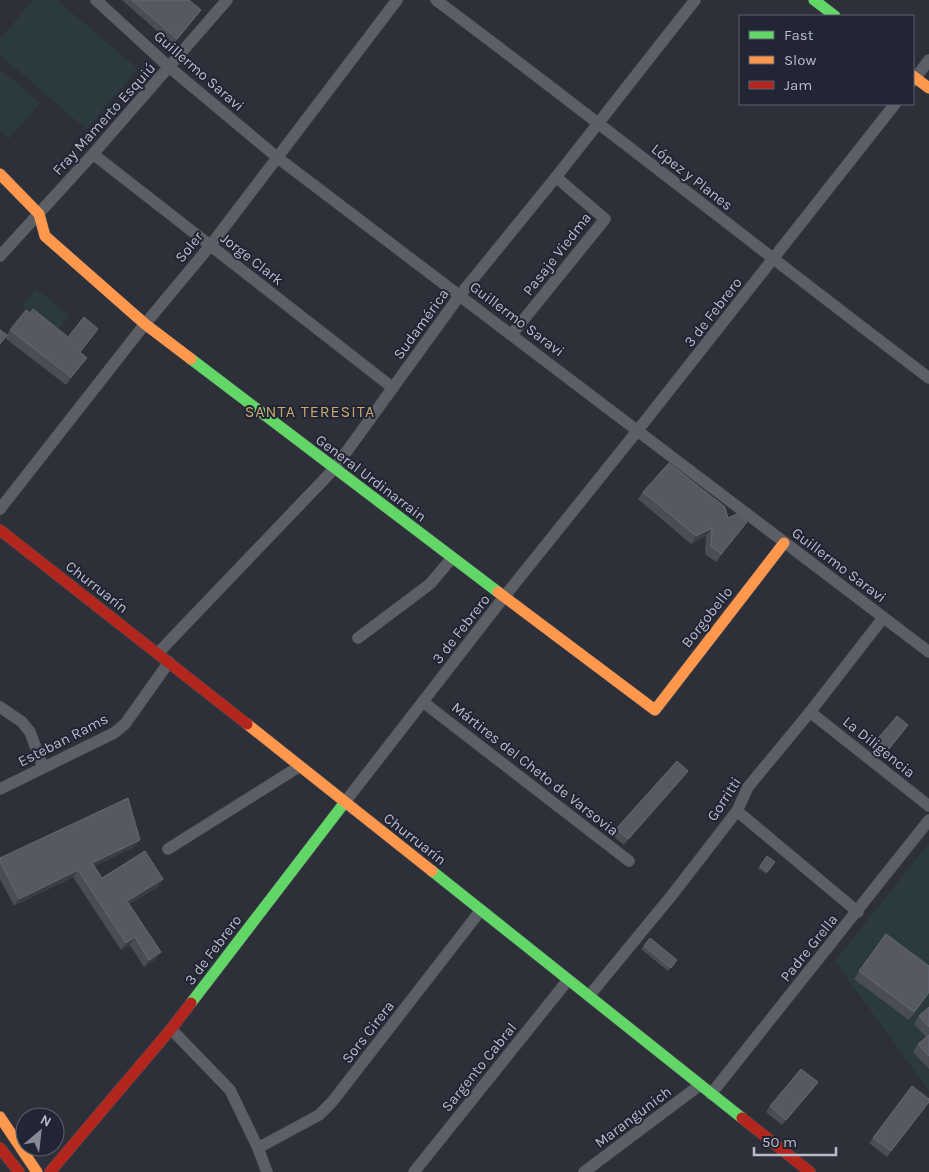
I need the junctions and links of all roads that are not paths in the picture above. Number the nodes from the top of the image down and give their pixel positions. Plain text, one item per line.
1 (96, 0) edge
2 (227, 0) edge
3 (398, 0) edge
4 (436, 0) edge
5 (695, 0) edge
6 (814, 0) edge
7 (834, 15) edge
8 (929, 60) edge
9 (170, 67) junction
10 (914, 78) edge
11 (929, 88) edge
12 (894, 105) edge
13 (599, 122) junction
14 (93, 154) junction
15 (278, 158) junction
16 (0, 174) edge
17 (556, 177) junction
18 (39, 214) junction
19 (210, 246) junction
20 (0, 256) edge
21 (773, 259) junction
22 (460, 295) junction
23 (145, 324) junction
24 (512, 334) junction
25 (929, 378) edge
26 (393, 388) junction
27 (638, 430) junction
28 (334, 469) junction
29 (0, 509) edge
30 (0, 530) edge
31 (784, 543) junction
32 (452, 558) junction
33 (504, 597) junction
34 (883, 618) junction
35 (358, 638) dead end
36 (929, 652) edge
37 (158, 653) junction
38 (169, 662) junction
39 (423, 702) junction
40 (0, 707) edge
41 (655, 710) joint
42 (810, 712) junction
43 (300, 766) junction
44 (43, 767) junction
45 (0, 789) edge
46 (345, 802) junction
47 (929, 806) edge
48 (737, 811) junction
49 (929, 820) edge
50 (168, 850) dead end
51 (629, 860) dead end
52 (480, 910) junction
53 (858, 912) junction
54 (568, 980) junction
55 (589, 996) junction
56 (171, 1029) junction
57 (700, 1085) junction
58 (712, 1094) junction
59 (0, 1117) edge
60 (0, 1148) edge
61 (258, 1148) junction
62 (19, 1172) edge
63 (37, 1172) edge
64 (50, 1172) edge
65 (267, 1172) edge
66 (414, 1172) edge
67 (584, 1172) edge
68 (810, 1172) edge

1 - 9 street, Guillermo Saravi
2 - 9 street, Fray Mamerto Esquiú
3 - 15 street, Soler
4 - 13 street, López y Planes
5 - 13 street, Sudamérica
6 - 7 street
8 - 10 street
9 - 14 street, Fray Mamerto Esquiú
9 - 15 street, Guillermo Saravi
10 - 11 street
12 - 21 street, 3 de Febrero
13 - 17 street, Sudamérica
13 - 21 street, López y Planes
14 - 18 street, Fray Mamerto Esquiú
14 - 19 street, Jorge Clark
15 - 19 street, Soler
15 - 22 street, Guillermo Saravi
16 - 18 street, General Urdinarrain
17 - 22 street, Sudamérica
17 - 24 street, Pasaje Viedma
18 - 20 street, Fray Mamerto Esquiú
18 - 23 street, General Urdinarrain
19 - 23 street, Soler
19 - 26 street, Jorge Clark
21 - 25 street, López y Planes
21 - 27 street, 3 de Febrero
22 - 24 street, Guillermo Saravi
22 - 26 street, Sudamérica
23 - 28 street, General Urdinarrain
23 - 29 street, Soler
24 - 27 street, Guillermo Saravi
26 - 28 street, Sudamérica
27 - 31 street, Guillermo Saravi
27 - 33 street, 3 de Febrero
28 - 32 street, General Urdinarrain
28 - 37 street, Sudamérica
30 - 37 street, Churruarín
31 - 34 street, Guillermo Saravi
31 - 41 street, Borgobello
32 - 33 street, General Urdinarrain
32 - 35 street
33 - 39 street, 3 de Febrero
33 - 41 street, General Urdinarrain
34 - 36 street, Guillermo Saravi
34 - 42 street, Gorritti
37 - 38 street, Churruarín
38 - 43 street, Churruarín
38 - 44 street, Esteban Rams
39 - 46 street, 3 de Febrero
39 - 51 street, Mártires del Cheto de Varsovia
40 - 44 street
42 - 47 street, La Diligencia
42 - 48 street, Gorritti
43 - 46 street, Churruarín
43 - 50 street
44 - 45 street, Esteban Rams
46 - 52 street, Churruarín
46 - 56 street, 3 de Febrero
48 - 53 street
48 - 55 street, Gorritti
49 - 53 street, Padre Grella
52 - 54 street, Churruarín
52 - 61 street, Sors Cirera
53 - 58 street, Padre Grella
54 - 55 street, Churruarín
54 - 66 street, Sargento Cabral
55 - 57 street, Churruarín
56 - 61 street
56 - 64 street, 3 de Febrero
57 - 58 street, Churruarín
57 - 67 street, Marangunich
58 - 68 street, Churruarín
59 - 63 street
60 - 62 street
61 - 65 street

